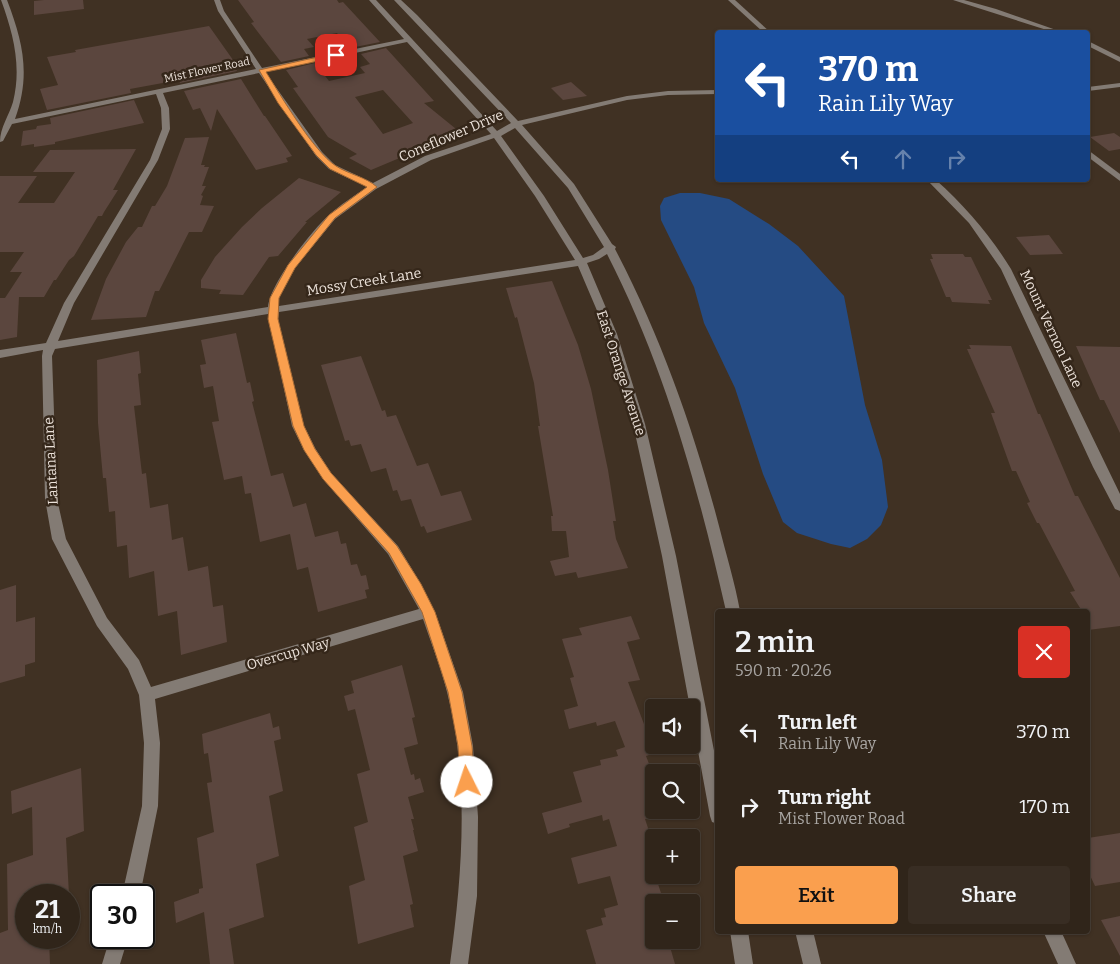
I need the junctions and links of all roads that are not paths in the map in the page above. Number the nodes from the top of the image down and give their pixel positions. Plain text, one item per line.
1 (4, 0) edge
2 (217, 0) edge
3 (372, 0) edge
4 (397, 0) edge
5 (731, 0) edge
6 (956, 0) edge
7 (765, 30) edge
8 (1052, 30) edge
9 (408, 40) junction
10 (1090, 45) edge
11 (1120, 60) edge
12 (262, 70) junction
13 (1120, 85) edge
14 (1090, 90) edge
15 (159, 92) junction
16 (715, 92) edge
17 (10, 122) junction
18 (483, 122) junction
19 (516, 124) junction
20 (496, 135) junction
21 (0, 139) edge
22 (1090, 155) edge
23 (1120, 178) edge
24 (933, 182) edge
25 (373, 187) junction
26 (611, 247) junction
27 (581, 262) junction
28 (274, 310) junction
29 (50, 346) junction
30 (0, 354) edge
31 (1120, 506) edge
32 (733, 609) edge
33 (428, 612) junction
34 (147, 695) junction
35 (715, 800) edge
36 (133, 884) edge
37 (739, 934) edge
38 (805, 934) edge
39 (1053, 934) edge
40 (115, 949) edge
41 (111, 964) edge
42 (459, 964) edge
43 (744, 964) edge
44 (812, 964) edge
45 (1067, 964) edge

1 - 17 street
2 - 12 street
3 - 9 street, East Orange Avenue
4 - 19 street
5 - 7 street
6 - 8 street
9 - 12 street, Mist Flower Road
9 - 18 street, East Orange Avenue
10 - 11 street
12 - 15 street, Mist Flower Road
12 - 25 street
13 - 14 street
15 - 17 street, Mist Flower Road
15 - 29 street, Lantana Lane
16 - 19 street, Coneflower Drive
17 - 21 street
18 - 19 street
18 - 20 street, East Orange Avenue
19 - 20 street, Coneflower Drive
19 - 26 street
20 - 25 street, Coneflower Drive
20 - 27 street, East Orange Avenue
22 - 23 street
24 - 31 street, Mount Vernon Lane
25 - 28 street, Coneflower Drive
26 - 27 street, Mossy Creek Lane
26 - 32 street
27 - 28 street, Mossy Creek Lane
27 - 35 street, East Orange Avenue
28 - 29 street, Mossy Creek Lane
28 - 33 street, Coneflower Drive
29 - 30 street, Mossy Creek Lane
29 - 34 street, Lantana Lane
33 - 34 street, Overcup Way
33 - 42 street, Coneflower Drive
34 - 36 street, Lantana Lane
37 - 43 street
38 - 44 street
39 - 45 street
40 - 41 street

